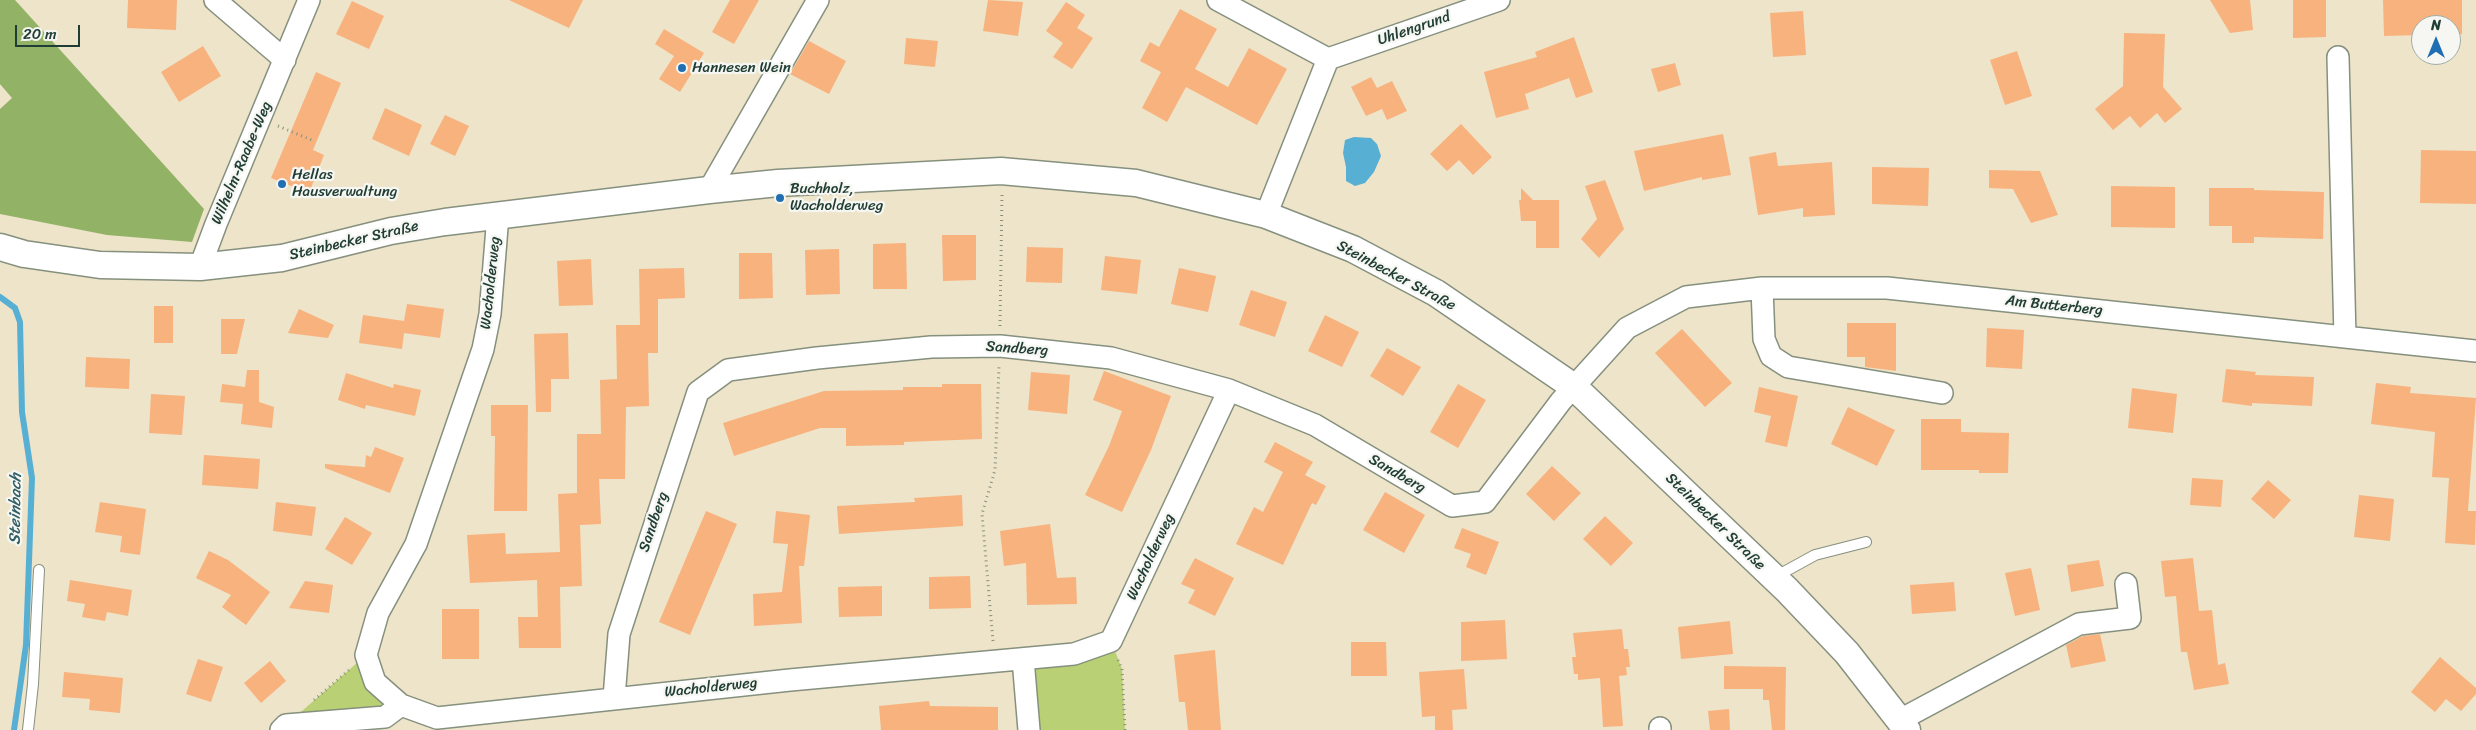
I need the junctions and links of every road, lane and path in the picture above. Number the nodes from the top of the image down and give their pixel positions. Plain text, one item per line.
1 (215, 0) edge
2 (309, 0) edge
3 (818, 0) edge
4 (1218, 0) edge
5 (1499, 0) edge
6 (2338, 57) dead end
7 (1328, 59) junction
8 (285, 60) junction
9 (269, 123) dead end
10 (314, 141) dead end
11 (1001, 171) junction
12 (708, 190) junction
13 (498, 215) junction
14 (1266, 215) junction
15 (0, 247) edge
16 (200, 267) junction
17 (1762, 288) junction
18 (2345, 337) junction
19 (1000, 346) junction
20 (2476, 352) edge
21 (1574, 387) junction
22 (1229, 390) junction
23 (1942, 393) dead end
24 (1866, 542) dead end
25 (39, 570) dead end
26 (1774, 578) junction
27 (2126, 584) dead end
28 (1111, 641) junction
29 (366, 655) junction
30 (1023, 659) junction
31 (995, 662) junction
32 (614, 698) junction
33 (401, 705) junction
34 (1903, 725) edge
35 (284, 728) edge
36 (28, 730) edge
37 (1029, 730) edge
38 (1125, 730) edge

1 - 8 street
2 - 8 street, Wilhelm-Raabe-Weg
3 - 12 street
4 - 7 street
5 - 7 street, Uhlengrund
6 - 18 street
7 - 14 street
8 - 16 street, Wilhelm-Raabe-Weg
9 - 10 path
11 - 12 street, Steinbecker Straße
11 - 14 street, Steinbecker Straße
11 - 19 path
12 - 13 street, Steinbecker Straße
13 - 16 street, Steinbecker Straße
13 - 29 street, Wacholderweg
14 - 21 street, Steinbecker Straße
15 - 16 street, Steinbecker Straße
17 - 18 street, Am Butterberg
17 - 21 street, Am Butterberg
17 - 23 street
18 - 20 street, Am Butterberg
19 - 22 street, Sandberg
19 - 31 path
19 - 32 street, Sandberg
21 - 22 street, Sandberg
21 - 26 street, Steinbecker Straße
22 - 28 street, Wacholderweg
24 - 26 lane
25 - 36 lane
26 - 34 street, Steinbecker Straße
27 - 34 street, Steinbecker Straße
28 - 30 street, Wacholderweg
28 - 38 path
29 - 33 street, Wacholderweg
29 - 35 path
30 - 31 street, Wacholderweg
30 - 37 street
31 - 32 street, Wacholderweg
32 - 33 street, Wacholderweg
33 - 35 street

